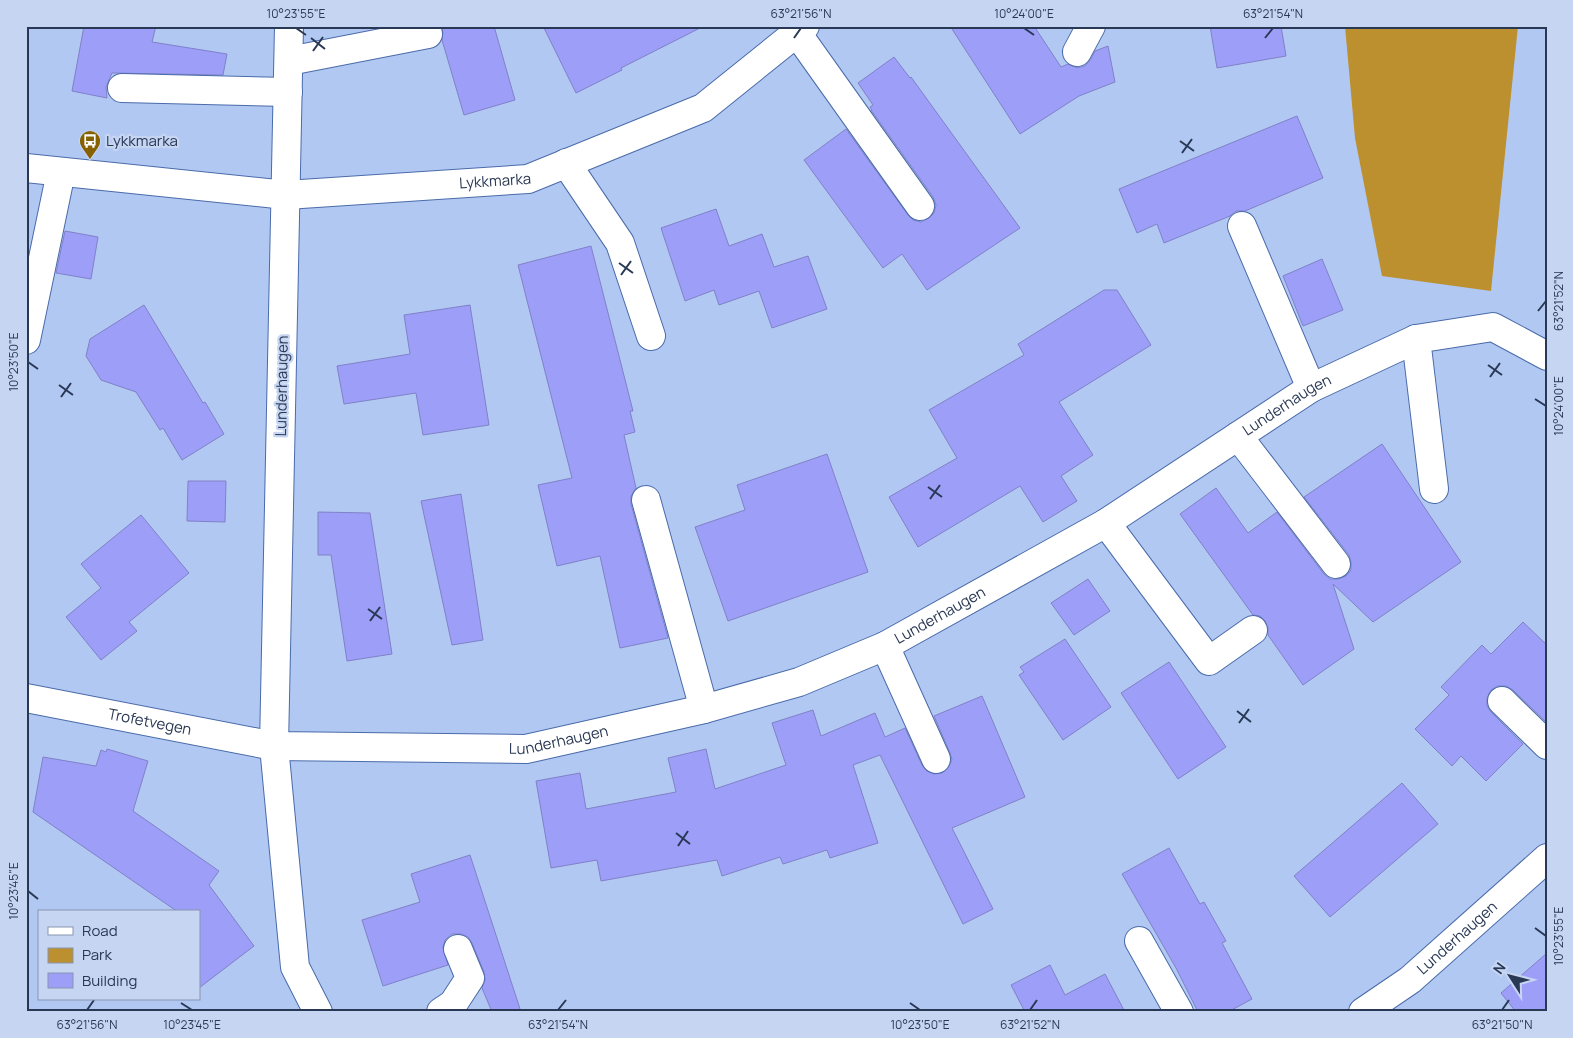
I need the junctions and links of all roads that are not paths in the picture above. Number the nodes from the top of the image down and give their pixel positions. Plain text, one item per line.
1 (289, 26) edge
2 (1091, 26) edge
3 (801, 30) edge
4 (428, 34) dead end
5 (1077, 52) dead end
6 (289, 61) junction
7 (122, 88) dead end
8 (288, 92) junction
9 (566, 163) junction
10 (26, 168) edge
11 (61, 172) junction
12 (286, 195) junction
13 (920, 206) dead end
14 (1242, 226) dead end
15 (651, 336) dead end
16 (1416, 338) junction
17 (26, 340) edge
18 (1547, 356) edge
19 (1311, 388) junction
20 (1238, 436) junction
21 (1434, 489) dead end
22 (646, 500) dead end
23 (1106, 523) junction
24 (1336, 564) dead end
25 (1253, 630) dead end
26 (886, 646) junction
27 (26, 698) edge
28 (1502, 701) dead end
29 (704, 709) junction
30 (1547, 745) edge
31 (274, 746) junction
32 (936, 759) dead end
33 (1547, 858) edge
34 (1138, 941) dead end
35 (458, 949) dead end
36 (318, 1012) edge
37 (441, 1012) edge
38 (1179, 1012) edge
39 (1363, 1012) edge

1 - 6 street, Lunderhaugen
2 - 5 street
3 - 9 street, Lykkmarka
3 - 13 street
4 - 6 street
6 - 8 street, Lunderhaugen
7 - 8 street
8 - 12 street, Lunderhaugen
9 - 12 street, Lykkmarka
9 - 15 street
10 - 11 street, Lykkmarka
11 - 12 street, Lykkmarka
11 - 17 street
12 - 31 street, Lunderhaugen
14 - 19 street
16 - 18 street, Lunderhaugen
16 - 19 street, Lunderhaugen
16 - 21 street
19 - 20 street, Lunderhaugen
20 - 23 street, Lunderhaugen
20 - 24 street
22 - 29 street
23 - 25 street
23 - 26 street, Lunderhaugen
26 - 29 street, Lunderhaugen
26 - 32 street
27 - 31 street, Trofetvegen
28 - 30 street
29 - 31 street, Lunderhaugen
31 - 36 street, Lunderhaugen
33 - 39 street, Lunderhaugen
34 - 38 street
35 - 37 street

